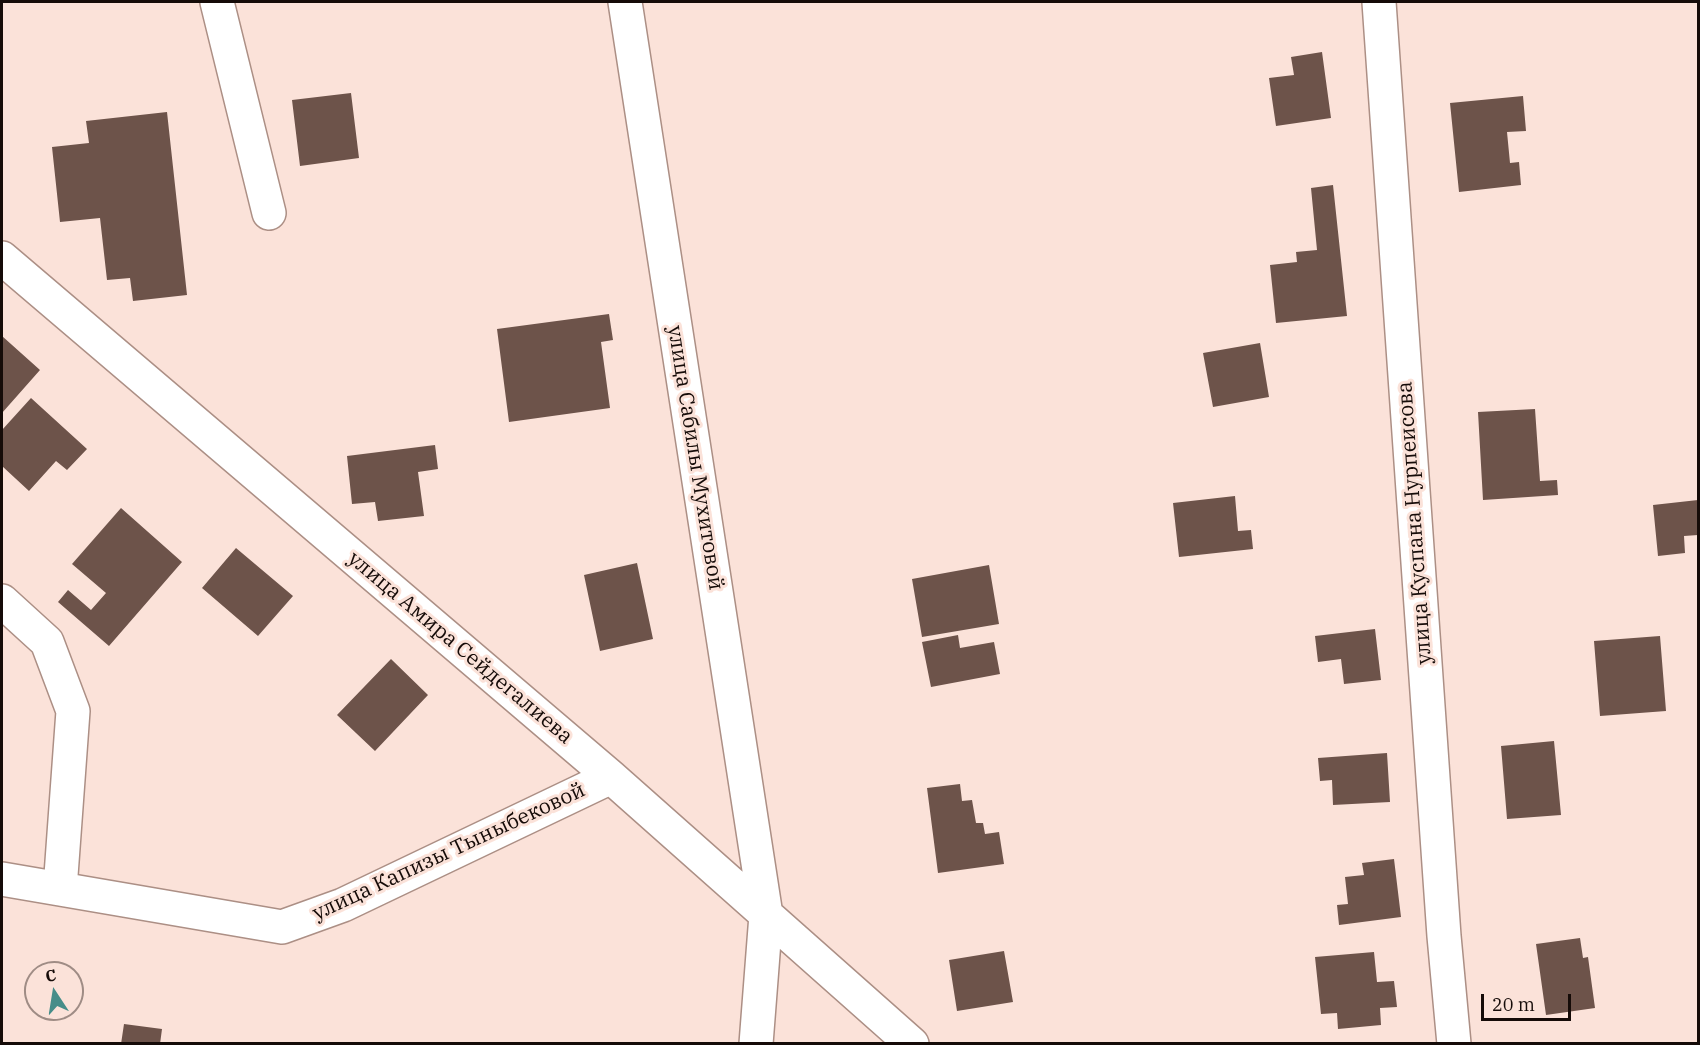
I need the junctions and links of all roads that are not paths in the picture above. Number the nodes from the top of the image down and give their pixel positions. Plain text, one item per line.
1 (217, 2) edge
2 (625, 2) edge
3 (1378, 2) edge
4 (269, 213) dead end
5 (2, 258) edge
6 (2, 601) edge
7 (611, 777) junction
8 (2, 879) edge
9 (60, 889) junction
10 (766, 915) junction
11 (756, 1044) edge
12 (912, 1044) edge
13 (1454, 1044) edge

1 - 4 street
2 - 10 street, улица Сабилы Мухитовой
3 - 13 street, улица Куспана Нурпеисова
5 - 7 street, улица Амира Сейдегалиева
6 - 9 street
7 - 9 street, улица Капизы Тыныбековой
7 - 10 street, улица Амира Сейдегалиева
8 - 9 street, улица Капизы Тыныбековой
10 - 11 street, улица Сабилы Мухитовой
10 - 12 street, улица Амира Сейдегалиева

